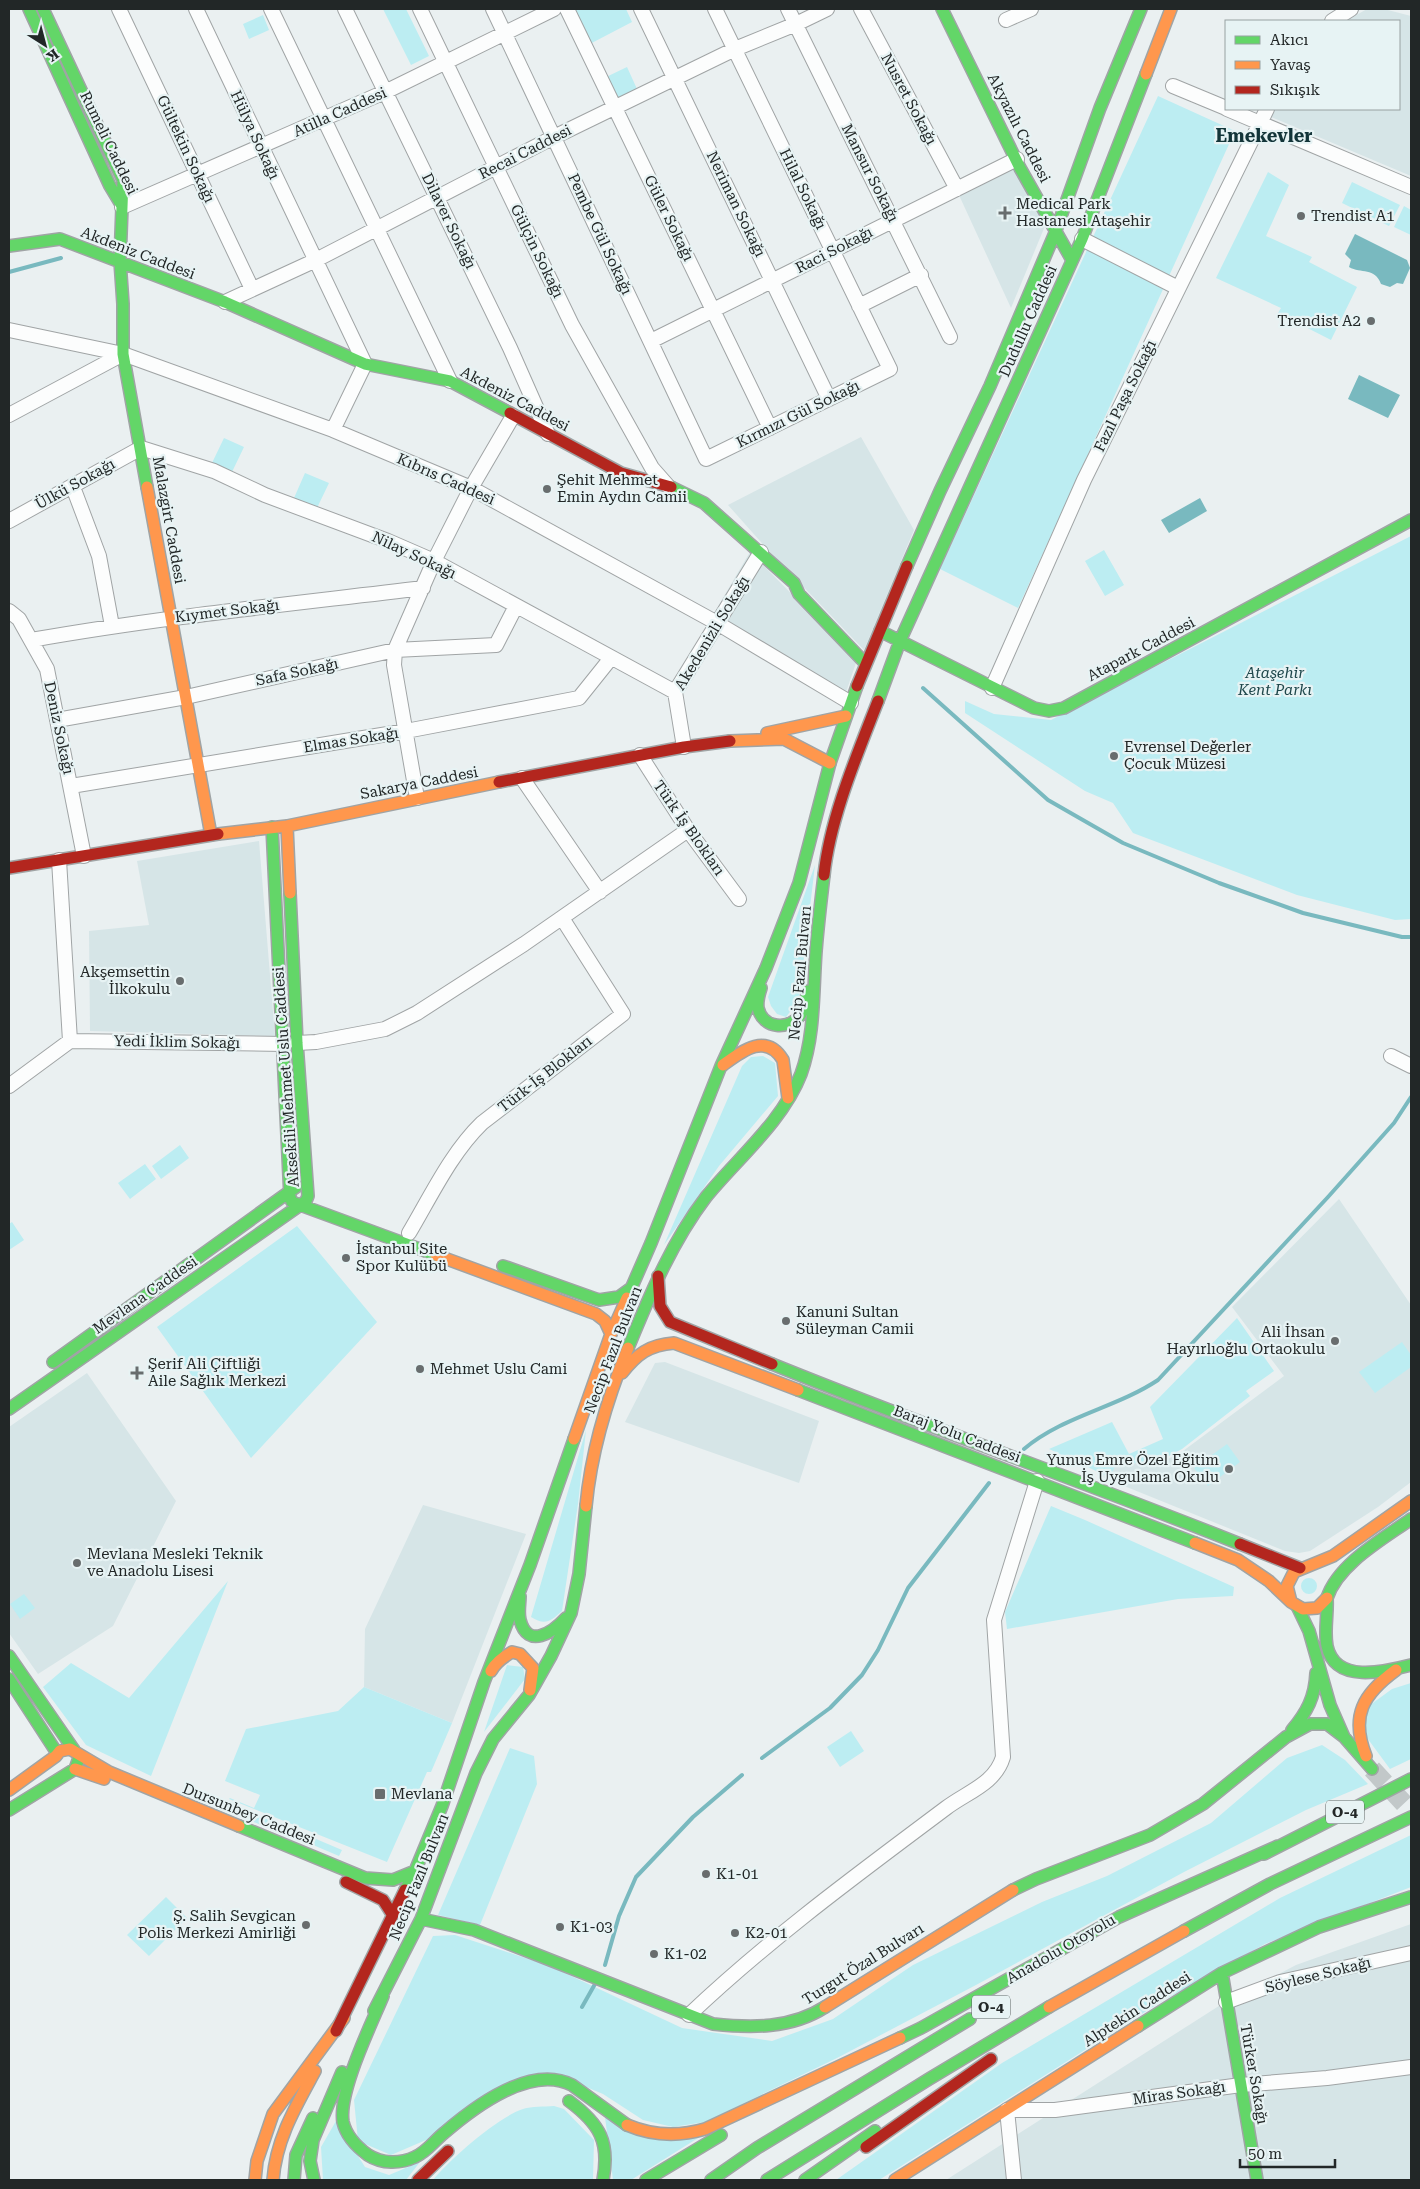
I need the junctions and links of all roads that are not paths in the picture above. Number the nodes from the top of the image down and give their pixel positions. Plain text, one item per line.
1 (29, 9) edge
2 (43, 9) edge
3 (119, 9) edge
4 (196, 9) edge
5 (270, 9) edge
6 (346, 9) edge
7 (420, 9) edge
8 (493, 9) edge
9 (554, 9) edge
10 (567, 9) edge
11 (641, 9) edge
12 (714, 9) edge
13 (788, 9) edge
14 (828, 9) edge
15 (861, 9) edge
16 (942, 9) edge
17 (1031, 9) edge
18 (1141, 9) edge
19 (1171, 9) edge
20 (1351, 9) edge
21 (1006, 20) dead end
22 (1334, 20) edge
23 (796, 24) junction
24 (504, 33) junction
25 (735, 49) junction
26 (445, 62) junction
27 (676, 78) junction
28 (1174, 86) dead end
29 (386, 91) junction
30 (616, 107) junction
31 (1225, 108) edge
32 (1229, 110) edge
33 (1266, 110) edge
34 (323, 119) junction
35 (1260, 123) junction
36 (554, 137) junction
37 (260, 146) junction
38 (1017, 159) junction
39 (496, 165) junction
40 (197, 174) junction
41 (1411, 187) edge
42 (956, 189) junction
43 (438, 197) junction
44 (122, 207) junction
45 (894, 220) junction
46 (377, 228) junction
47 (1055, 233) junction
48 (1082, 238) junction
49 (9, 246) edge
50 (833, 251) junction
51 (314, 260) junction
52 (1072, 260) junction
53 (120, 261) junction
54 (920, 275) junction
55 (773, 281) junction
56 (1178, 288) junction
57 (252, 289) junction
58 (225, 302) junction
59 (859, 306) junction
60 (713, 310) junction
61 (9, 330) edge
62 (950, 337) dead end
63 (650, 341) junction
64 (123, 354) junction
65 (365, 364) junction
66 (890, 369) joint
67 (450, 381) junction
68 (829, 399) junction
69 (9, 415) edge
70 (513, 416) junction
71 (770, 428) junction
72 (334, 430) junction
73 (548, 434) junction
74 (141, 448) junction
75 (706, 459) joint
76 (667, 485) junction
77 (73, 486) junction
78 (471, 488) junction
79 (9, 520) edge
80 (1411, 520) edge
81 (761, 552) junction
82 (434, 562) junction
83 (423, 588) junction
84 (516, 606) junction
85 (9, 611) edge
86 (171, 618) junction
87 (717, 623) junction
88 (112, 626) junction
89 (880, 631) junction
90 (31, 640) junction
91 (900, 641) junction
92 (395, 650) junction
93 (611, 658) junction
94 (865, 663) junction
95 (992, 688) junction
96 (675, 692) junction
97 (186, 697) junction
98 (848, 709) junction
99 (57, 720) junction
100 (406, 731) junction
101 (727, 741) junction
102 (684, 747) junction
103 (640, 755) junction
104 (830, 763) junction
105 (198, 766) junction
106 (522, 778) junction
107 (71, 786) junction
108 (417, 798) junction
109 (287, 826) junction
110 (272, 827) junction
111 (688, 830) junction
112 (210, 835) junction
113 (84, 856) junction
114 (59, 860) junction
115 (9, 868) edge
116 (600, 892) junction
117 (739, 899) dead end
118 (562, 918) junction
119 (816, 964) junction
120 (766, 968) junction
121 (70, 1041) junction
122 (290, 1043) junction
123 (1391, 1056) dead end
124 (722, 1066) junction
125 (1411, 1066) edge
126 (9, 1086) edge
127 (788, 1098) junction
128 (306, 1190) junction
129 (291, 1192) junction
130 (320, 1199) dead end
131 (299, 1205) junction
132 (364, 1216) dead end
133 (409, 1233) junction
134 (436, 1242) dead end
135 (491, 1262) dead end
136 (658, 1275) junction
137 (630, 1289) junction
138 (611, 1334) junction
139 (44, 1368) dead end
140 (613, 1384) junction
141 (839, 1390) junction
142 (833, 1404) junction
143 (9, 1409) edge
144 (1037, 1481) junction
145 (1411, 1501) edge
146 (1411, 1519) edge
147 (1304, 1567) junction
148 (1327, 1578) junction
149 (520, 1591) junction
150 (1328, 1599) junction
151 (1294, 1604) junction
152 (571, 1613) junction
153 (9, 1656) edge
154 (1317, 1658) junction
155 (1411, 1665) edge
156 (1398, 1668) junction
157 (9, 1679) edge
158 (484, 1682) junction
159 (529, 1695) junction
160 (1286, 1737) junction
161 (1344, 1737) junction
162 (75, 1751) junction
163 (56, 1755) junction
164 (71, 1771) junction
165 (1411, 1779) edge
166 (9, 1790) edge
167 (9, 1810) edge
168 (1411, 1817) edge
169 (1278, 1846) junction
170 (415, 1871) junction
171 (1270, 1884) junction
172 (1411, 1893) edge
173 (1411, 1897) edge
174 (1380, 1907) junction
175 (392, 1914) junction
176 (421, 1919) junction
177 (1140, 1921) dead end
178 (1411, 1953) edge
179 (1222, 1973) junction
180 (383, 1996) junction
181 (1226, 2002) junction
182 (689, 2015) junction
183 (976, 2016) dead end
184 (344, 2018) junction
185 (359, 2034) junction
186 (1019, 2039) dead end
187 (886, 2045) junction
188 (1411, 2067) edge
189 (1241, 2084) junction
190 (556, 2098) dead end
191 (1007, 2110) junction
192 (273, 2114) junction
193 (457, 2144) dead end
194 (255, 2180) edge
195 (259, 2180) edge
196 (273, 2180) edge
197 (294, 2180) edge
198 (314, 2180) edge
199 (418, 2180) edge
200 (603, 2180) edge
201 (646, 2180) edge
202 (711, 2180) edge
203 (767, 2180) edge
204 (805, 2180) edge
205 (819, 2180) edge
206 (895, 2180) edge
207 (1014, 2180) edge
208 (1257, 2180) edge

1 - 44 main road, Rumeli Caddesi
2 - 44 main road, Rumeli Caddesi
3 - 40 street, Gültekin Sokağı
4 - 37 street, Hülya Sokağı
5 - 34 street
6 - 29 street, Dilaver Sokağı
7 - 26 street, Gülçin Sokağı
8 - 24 street, Pembe Gül Sokağı
9 - 24 street, Atilla Caddesi
10 - 30 street, Güler Sokağı
11 - 27 street, Neriman Sokağı
12 - 25 street, Hilal Sokağı
13 - 23 street, Mansur Sokağı
14 - 23 street, Recai Caddesi
15 - 42 street, Nusret Sokağı
16 - 38 main road, Akyazılı Caddesi
17 - 21 street
18 - 47 main road, Dudullu Caddesi
19 - 48 main road, Dudullu Caddesi
20 - 22 street
23 - 25 street, Recai Caddesi
23 - 45 street, Mansur Sokağı
24 - 26 street, Atilla Caddesi
24 - 36 street, Pembe Gül Sokağı
25 - 27 street, Recai Caddesi
25 - 50 street, Hilal Sokağı
26 - 29 street, Atilla Caddesi
26 - 39 street, Gülçin Sokağı
27 - 30 street, Recai Caddesi
27 - 55 street, Neriman Sokağı
28 - 31 street
29 - 34 street, Atilla Caddesi
29 - 43 street, Dilaver Sokağı
30 - 36 street, Recai Caddesi
30 - 60 street, Güler Sokağı
32 - 35 street
33 - 35 street, Fazıl Paşa Sokağı
34 - 37 street, Atilla Caddesi
34 - 46 street
35 - 41 street
35 - 56 street, Fazıl Paşa Sokağı
36 - 39 street, Recai Caddesi
36 - 63 street, Pembe Gül Sokağı
37 - 40 street, Atilla Caddesi
37 - 51 street, Hülya Sokağı
38 - 42 street, Raci Sokağı
38 - 47 main road, Akyazılı Caddesi
39 - 43 street, Recai Caddesi
39 - 76 street, Gülçin Sokağı
40 - 44 street, Atilla Caddesi
40 - 57 street, Gültekin Sokağı
42 - 45 street, Raci Sokağı
43 - 46 street, Recai Caddesi
43 - 73 street, Dilaver Sokağı
44 - 53 main road, Malazgirt Caddesi
45 - 50 street, Raci Sokağı
45 - 54 street, Mansur Sokağı
46 - 51 street, Recai Caddesi
46 - 67 street
47 - 52 main road, Akyazılı Caddesi
47 - 89 main road, Dudullu Caddesi
48 - 52 main road, Dudullu Caddesi
48 - 56 street
49 - 53 main road, Akdeniz Caddesi
50 - 55 street, Raci Sokağı
50 - 59 street, Hilal Sokağı
51 - 57 street, Recai Caddesi
51 - 65 street
52 - 91 main road, Dudullu Caddesi
53 - 58 main road, Akdeniz Caddesi
53 - 64 main road, Malazgirt Caddesi
54 - 59 street
54 - 62 street, Mansur Sokağı
55 - 60 street, Raci Sokağı
55 - 68 street, Neriman Sokağı
56 - 95 street, Fazıl Paşa Sokağı
57 - 58 street, Recai Caddesi
58 - 65 main road, Akdeniz Caddesi
59 - 66 street, Hilal Sokağı
60 - 63 street, Raci Sokağı
60 - 71 street, Güler Sokağı
61 - 64 street, Kıbrıs Caddesi
63 - 75 street, Pembe Gül Sokağı
64 - 69 street
64 - 72 street, Kıbrıs Caddesi
64 - 74 main road, Malazgirt Caddesi
65 - 67 main road, Akdeniz Caddesi
65 - 72 street
66 - 68 street, Kırmızı Gül Sokağı
67 - 70 main road, Akdeniz Caddesi
68 - 71 street, Kırmızı Gül Sokağı
70 - 73 main road, Akdeniz Caddesi
70 - 78 street
71 - 75 street, Kırmızı Gül Sokağı
72 - 78 street, Kıbrıs Caddesi
73 - 76 main road, Akdeniz Caddesi
74 - 77 street, Ülkü Sokağı
74 - 82 street, Nilay Sokağı
74 - 86 main road, Malazgirt Caddesi
76 - 81 main road, Akdeniz Caddesi
77 - 79 street, Ülkü Sokağı
77 - 88 street
78 - 82 street
78 - 87 street, Kıbrıs Caddesi
80 - 95 main road, Atapark Caddesi
81 - 87 street, Akedenizli Sokağı
81 - 94 main road, Akdeniz Caddesi
82 - 83 street
82 - 84 street, Nilay Sokağı
83 - 86 street, Kıymet Sokağı
83 - 92 street
84 - 92 street, Safa Sokağı
84 - 93 street, Nilay Sokağı
85 - 90 street, Deniz Sokağı
86 - 88 street, Kıymet Sokağı
86 - 97 main road, Malazgirt Caddesi
87 - 96 street, Akedenizli Sokağı
87 - 98 street, Kıbrıs Caddesi
88 - 90 street, Kıymet Sokağı
89 - 91 main road, Atapark Caddesi
89 - 94 main road, Necip Fazıl Bulvarı
90 - 99 street, Deniz Sokağı
91 - 95 main road, Atapark Caddesi
91 - 119 main road, Necip Fazıl Bulvarı
92 - 97 street, Safa Sokağı
92 - 100 street
93 - 96 street, Nilay Sokağı
93 - 100 street, Elmas Sokağı
94 - 98 main road, Necip Fazıl Bulvarı
96 - 102 street, Akedenizli Sokağı
97 - 99 street, Safa Sokağı
97 - 105 main road, Malazgirt Caddesi
98 - 101 main road
98 - 104 main road, Necip Fazıl Bulvarı
99 - 107 street, Deniz Sokağı
100 - 105 street, Elmas Sokağı
100 - 108 street
101 - 102 main road, Sakarya Caddesi
101 - 104 main road, Sakarya Caddesi
102 - 103 main road, Sakarya Caddesi
103 - 106 main road, Sakarya Caddesi
103 - 111 street, Türk İş Blokları
104 - 120 main road, Necip Fazıl Bulvarı
105 - 107 street, Elmas Sokağı
105 - 112 main road, Malazgirt Caddesi
106 - 108 main road, Sakarya Caddesi
106 - 116 street
107 - 113 street, Deniz Sokağı
108 - 109 main road, Sakarya Caddesi
109 - 110 main road, Sakarya Caddesi
109 - 122 main road, Aksekili Mehmet Uslu Caddesi
110 - 112 main road, Sakarya Caddesi
110 - 122 main road, Aksekili Mehmet Uslu Caddesi
111 - 116 street
111 - 117 street, Türk İş Blokları
112 - 113 main road, Sakarya Caddesi
113 - 114 main road, Sakarya Caddesi
114 - 115 main road, Sakarya Caddesi
114 - 121 street
116 - 118 street
118 - 122 street
118 - 133 street, Türk-İş Blokları
119 - 120 main road
119 - 127 main road, Necip Fazıl Bulvarı
120 - 124 main road, Necip Fazıl Bulvarı
121 - 122 street, Yedi İklim Sokağı
121 - 126 street
122 - 128 main road, Aksekili Mehmet Uslu Caddesi
122 - 129 main road, Aksekili Mehmet Uslu Caddesi
123 - 125 street
124 - 127 main road
124 - 137 main road, Necip Fazıl Bulvarı
127 - 136 main road, Necip Fazıl Bulvarı
128 - 129 main road
128 - 130 main road, Aksekili Mehmet Uslu Caddesi
128 - 131 main road
129 - 131 main road
129 - 139 main road, Mevlana Caddesi
131 - 138 main road, Aksekili Mehmet Uslu Caddesi
131 - 143 main road, Mevlana Caddesi
132 - 133 main road
133 - 134 main road
135 - 137 main road
136 - 140 main road, Necip Fazıl Bulvarı
136 - 141 main road, Baraj Yolu Caddesi
137 - 138 main road, Necip Fazıl Bulvarı
138 - 149 main road, Necip Fazıl Bulvarı
140 - 142 main road, Baraj Yolu Caddesi
140 - 152 main road, Necip Fazıl Bulvarı
141 - 142 main road
141 - 147 main road, Baraj Yolu Caddesi
142 - 144 main road, Baraj Yolu Caddesi
144 - 151 main road, Baraj Yolu Caddesi
144 - 182 street
145 - 147 main road
146 - 148 main road
147 - 148 main road, Baraj Yolu Caddesi
147 - 151 main road
148 - 150 main road
149 - 152 main road
149 - 158 main road, Necip Fazıl Bulvarı
150 - 151 main road
150 - 156 main road
151 - 154 main road
152 - 159 main road, Necip Fazıl Bulvarı
153 - 162 main road
154 - 160 main road
154 - 161 main road
155 - 156 main road
156 - 161 main road
157 - 163 main road
158 - 159 main road
158 - 170 main road, Necip Fazıl Bulvarı
159 - 176 main road, Necip Fazıl Bulvarı
160 - 161 main road
160 - 182 main road, Turgut Özal Bulvarı
162 - 163 main road
162 - 164 main road
162 - 170 main road, Dursunbey Caddesi
163 - 164 main road
163 - 166 main road
164 - 167 main road
164 - 175 main road, Dursunbey Caddesi
165 - 169 main road, Anadolu Otoyolu / O-4
168 - 171 main road, O-4
169 - 177 main road, Anadolu Otoyolu / O-4
169 - 187 main road
170 - 175 main road, Necip Fazıl Bulvarı
171 - 186 main road
171 - 203 main road, O-4
172 - 174 main road
173 - 174 main road, Alptekin Caddesi
174 - 179 main road, Alptekin Caddesi
175 - 184 main road, Necip Fazıl Bulvarı
176 - 180 main road, Necip Fazıl Bulvarı
176 - 182 main road, Turgut Özal Bulvarı
178 - 181 street, Söylese Sokağı
179 - 181 main road, Türker Sokağı
179 - 191 main road, Alptekin Caddesi
180 - 185 main road, Necip Fazıl Bulvarı
180 - 187 main road
181 - 189 main road, Türker Sokağı
183 - 202 main road, O-4
184 - 192 main road
184 - 196 main road, Necip Fazıl Bulvarı
185 - 197 main road, Necip Fazıl Bulvarı
185 - 198 main road
187 - 201 main road
188 - 189 street, Miras Sokağı
189 - 191 street, Miras Sokağı
189 - 208 main road, Türker Sokağı
190 - 200 main road
191 - 206 main road, Alptekin Caddesi
191 - 207 street
192 - 194 main road
192 - 195 main road
193 - 199 main road
204 - 205 main road

